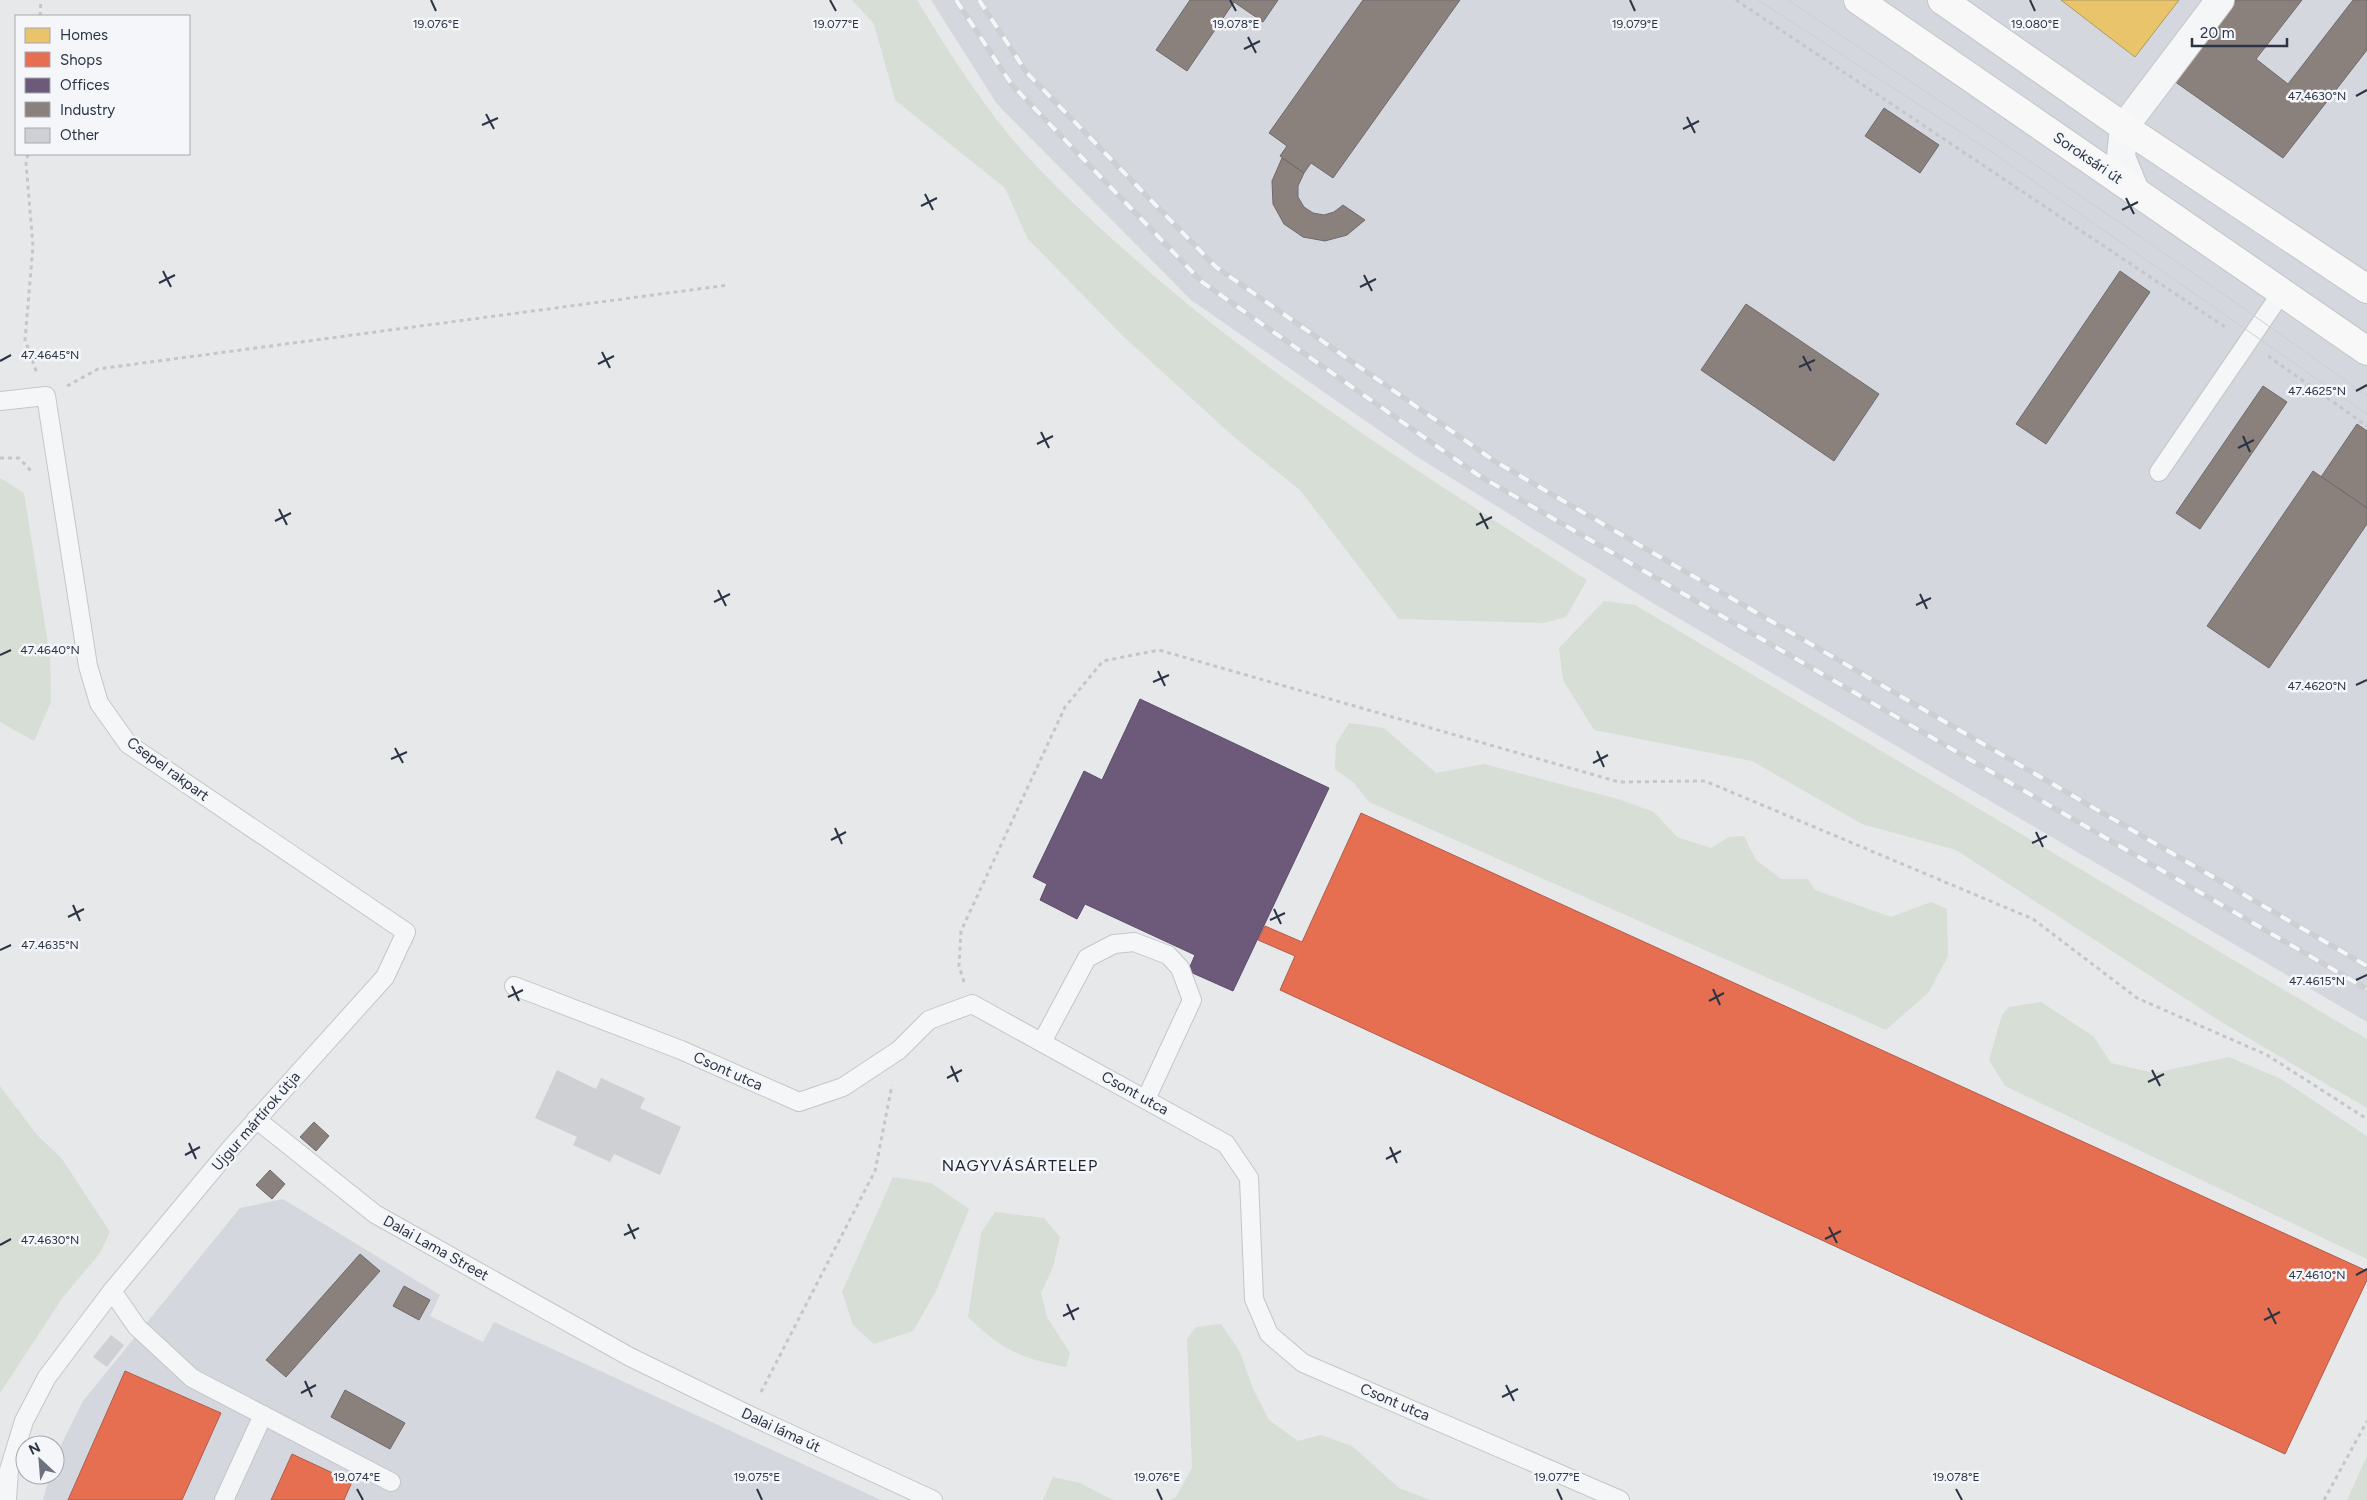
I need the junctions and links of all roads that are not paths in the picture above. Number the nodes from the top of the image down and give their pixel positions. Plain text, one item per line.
1 (1858, 0) edge
2 (1942, 0) edge
3 (2220, 0) edge
4 (2124, 127) junction
5 (2135, 191) junction
6 (2367, 290) edge
7 (2282, 292) junction
8 (2367, 351) edge
9 (0, 401) edge
10 (2160, 472) dead end
11 (406, 932) joint
12 (514, 986) dead end
13 (1042, 1042) junction
14 (1146, 1099) junction
15 (256, 1119) junction
16 (112, 1290) junction
17 (263, 1415) junction
18 (392, 1482) dead end
19 (7, 1500) edge
20 (224, 1500) edge
21 (933, 1500) edge
22 (1620, 1500) edge

1 - 5 main road, Soroksári út
2 - 4 main road
3 - 4 street
4 - 5 street
4 - 6 main road
5 - 7 main road, Soroksári út
7 - 8 main road, Soroksári út
7 - 10 lane
9 - 11 lane, Csepel rakpart
11 - 15 lane, Ujgur mártírok útja
12 - 13 lane, Csont utca
13 - 14 lane, Csont utca
13 - 14 lane
14 - 22 lane, Csont utca
15 - 16 lane, Ujgur mártírok útja
15 - 21 lane, Dalai láma út
16 - 17 lane
16 - 19 lane, Ujgur mártírok útja
17 - 18 lane
17 - 20 lane

